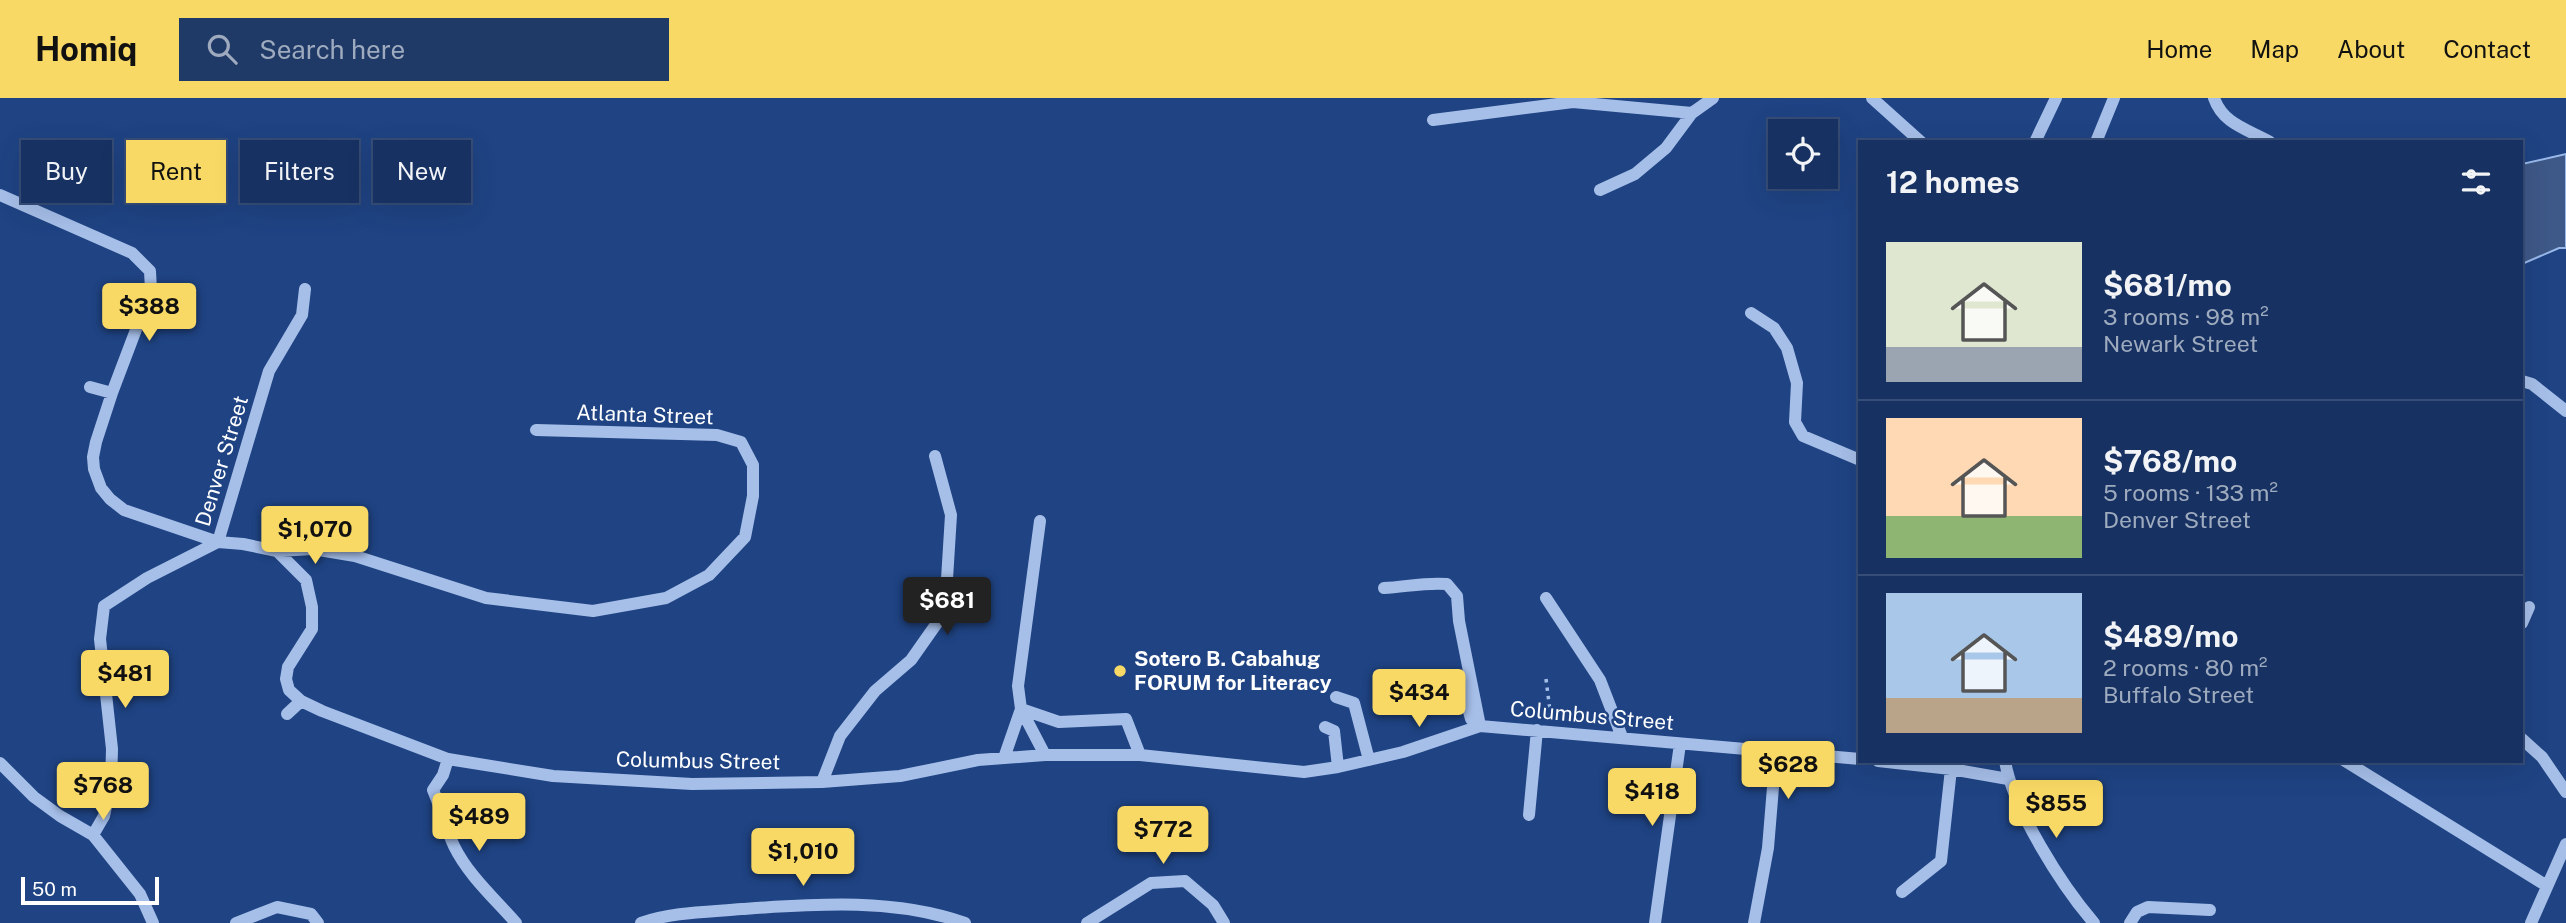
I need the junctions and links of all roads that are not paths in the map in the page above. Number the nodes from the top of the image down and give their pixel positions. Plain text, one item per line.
1 (1713, 98) edge
2 (1872, 98) edge
3 (2056, 98) edge
4 (2114, 98) edge
5 (2214, 98) edge
6 (1692, 113) junction
7 (1433, 120) dead end
8 (1919, 140) edge
9 (2036, 140) edge
10 (2097, 140) edge
11 (2266, 140) edge
12 (1600, 190) dead end
13 (0, 195) edge
14 (305, 289) dead end
15 (1751, 313) dead end
16 (2523, 381) edge
17 (90, 387) dead end
18 (112, 393) junction
19 (2566, 411) edge
20 (536, 430) dead end
21 (935, 456) dead end
22 (1858, 459) edge
23 (1040, 521) dead end
24 (218, 542) junction
25 (277, 551) junction
26 (1384, 588) dead end
27 (1546, 598) dead end
28 (2529, 607) dead end
29 (2523, 621) edge
30 (1461, 682) dead end
31 (1336, 697) dead end
32 (301, 701) junction
33 (1021, 709) junction
34 (287, 714) dead end
35 (1325, 727) dead end
36 (1477, 727) junction
37 (1537, 730) junction
38 (1622, 737) junction
39 (2523, 740) edge
40 (1680, 744) junction
41 (1776, 751) junction
42 (1045, 755) junction
43 (1140, 755) junction
44 (1004, 758) junction
45 (448, 759) junction
46 (1369, 760) junction
47 (1858, 760) edge
48 (0, 763) edge
49 (1899, 763) edge
50 (2005, 763) edge
51 (2348, 763) edge
52 (1338, 767) junction
53 (1951, 768) junction
54 (2008, 779) junction
55 (822, 782) junction
56 (2566, 792) edge
57 (1529, 815) dead end
58 (93, 835) junction
59 (2566, 844) edge
60 (2547, 887) junction
61 (1902, 892) dead end
62 (2210, 910) dead end
63 (2081, 917) edge
64 (153, 923) edge
65 (236, 923) edge
66 (318, 923) edge
67 (516, 923) edge
68 (641, 923) edge
69 (965, 923) edge
70 (1087, 923) edge
71 (1224, 923) edge
72 (1655, 923) edge
73 (1754, 923) edge
74 (2094, 923) edge
75 (2130, 923) edge
76 (2531, 923) edge

1 - 6 street
2 - 8 street
3 - 9 street
4 - 10 street
5 - 11 street
6 - 7 street
6 - 12 street
13 - 18 street
14 - 24 street, Denver Street
15 - 22 street
16 - 19 street
17 - 18 street
18 - 24 street
20 - 25 street, Atlanta Street
21 - 55 street
23 - 33 street
24 - 25 street
24 - 58 street, Denver Street
25 - 32 street
26 - 36 street
27 - 38 street
28 - 29 street
30 - 36 street
31 - 46 street
32 - 34 street
32 - 45 street, Columbus Street
33 - 42 street
33 - 43 street
33 - 44 street
35 - 52 street
36 - 37 street, Columbus Street
36 - 46 street, Columbus Street
37 - 38 street, Columbus Street
37 - 57 street
38 - 40 street, Columbus Street
39 - 56 street
40 - 41 street, Columbus Street
40 - 72 street
41 - 47 street, Columbus Street
41 - 73 street
42 - 43 street, Columbus Street
42 - 44 street, Columbus Street
43 - 52 street, Columbus Street
44 - 55 street, Columbus Street
45 - 55 street, Columbus Street
45 - 67 street
46 - 52 street, Columbus Street
48 - 58 street
49 - 53 street
50 - 54 street
51 - 60 street
53 - 54 street
53 - 61 street
54 - 63 street
58 - 64 street
59 - 60 street
60 - 76 street
62 - 75 street
63 - 74 street
65 - 66 street
68 - 69 street
70 - 71 street

